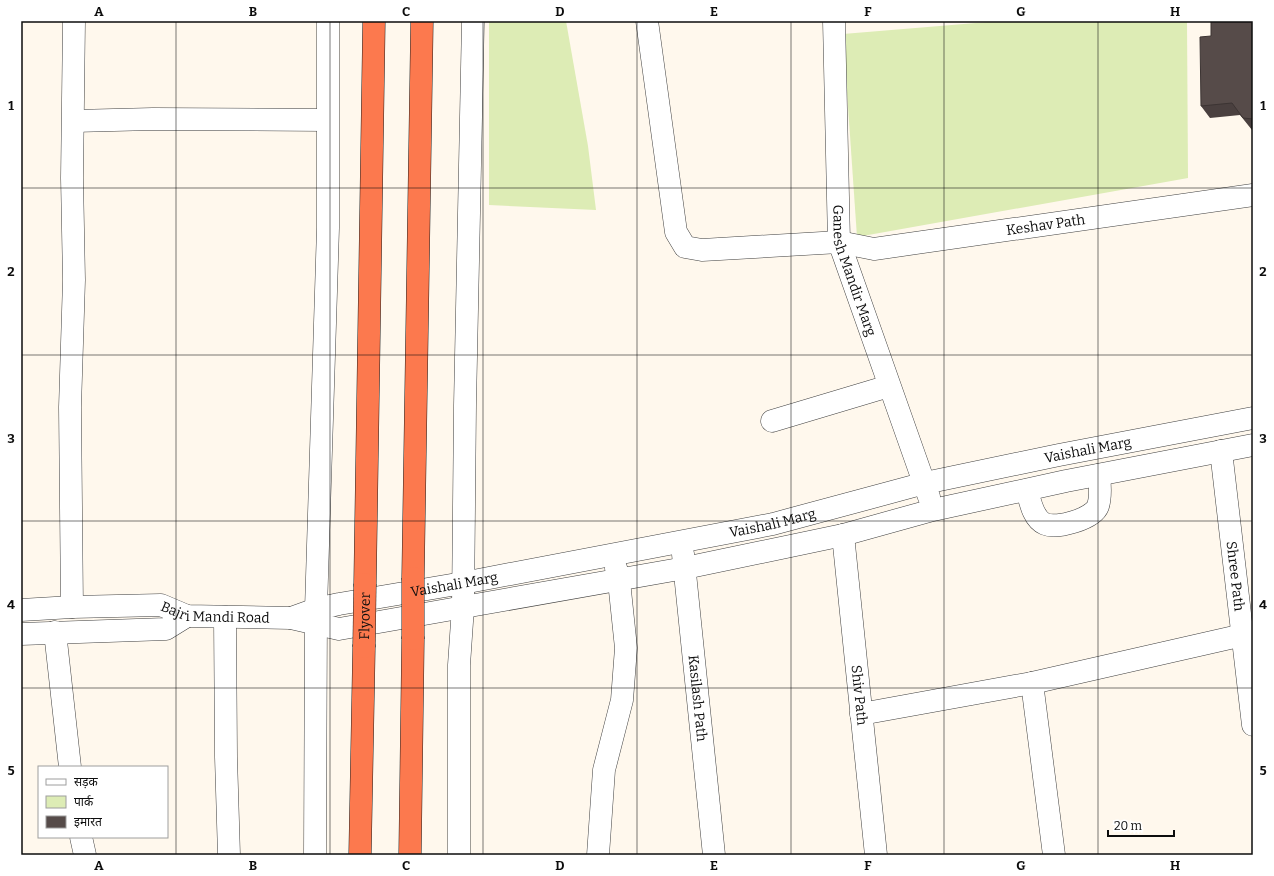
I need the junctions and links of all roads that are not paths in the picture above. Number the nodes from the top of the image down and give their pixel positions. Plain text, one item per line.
1 (74, 21) edge
2 (328, 21) edge
3 (374, 21) edge
4 (422, 21) edge
5 (473, 21) edge
6 (647, 21) edge
7 (834, 21) edge
8 (328, 120) junction
9 (74, 121) junction
10 (1253, 195) edge
11 (839, 242) junction
12 (889, 386) junction
13 (1253, 418) edge
14 (772, 421) dead end
15 (1253, 445) edge
16 (1221, 451) junction
17 (1060, 455) junction
18 (1100, 475) junction
19 (1066, 481) junction
20 (925, 483) junction
21 (1027, 490) junction
22 (933, 510) junction
23 (843, 534) junction
24 (681, 541) junction
25 (613, 554) junction
26 (685, 568) junction
27 (619, 581) junction
28 (463, 583) junction
29 (72, 607) junction
30 (463, 607) junction
31 (21, 610) edge
32 (187, 616) junction
33 (225, 617) junction
34 (316, 617) junction
35 (291, 618) joint
36 (55, 632) junction
37 (21, 634) edge
38 (1243, 635) junction
39 (1032, 683) junction
40 (861, 714) junction
41 (1253, 725) edge
42 (70, 766) edge
43 (81, 838) edge
44 (85, 855) edge
45 (229, 855) edge
46 (314, 855) edge
47 (360, 855) edge
48 (410, 855) edge
49 (459, 855) edge
50 (598, 855) edge
51 (714, 855) edge
52 (876, 855) edge
53 (1054, 855) edge

1 - 9 street
2 - 8 street
3 - 47 highway, Flyover, bridge
4 - 48 highway, bridge
5 - 28 street
6 - 11 street, Keshav Path
7 - 11 street, Ganesh Mandir Marg
8 - 9 street
8 - 34 street
9 - 29 street
10 - 11 street, Keshav Path
11 - 12 street, Ganesh Mandir Marg
12 - 14 street
12 - 20 street, Ganesh Mandir Marg
13 - 17 street, Vaishali Marg
15 - 16 street, Vaishali Marg
16 - 18 street, Vaishali Marg
16 - 38 street, Shree Path
17 - 19 street
17 - 20 street, Vaishali Marg
18 - 19 street, Vaishali Marg
18 - 21 street
19 - 21 street, Vaishali Marg
20 - 22 street, Ganesh Mandir Marg
20 - 24 street, Vaishali Marg
21 - 22 street, Vaishali Marg
22 - 23 street, Vaishali Marg
23 - 26 street, Vaishali Marg
23 - 40 street, Shiv Path
24 - 25 street, Vaishali Marg
24 - 26 street, Kasilash Path
25 - 27 street
25 - 28 street, Vaishali Marg
26 - 27 street, Vaishali Marg
26 - 51 street, Kasilash Path
27 - 30 street, Vaishali Marg
27 - 50 street
28 - 30 street
28 - 34 street, Vaishali Marg
29 - 31 street, Bajri Mandi Road
29 - 32 street, Bajri Mandi Road
30 - 34 street, Vaishali Marg
30 - 49 street
32 - 33 street, Bajri Mandi Road
32 - 36 street
33 - 35 street, Bajri Mandi Road
33 - 45 street
34 - 35 street, Vaishali Marg
34 - 46 street
36 - 37 street
36 - 42 street
38 - 39 street
38 - 41 street, Shree Path
39 - 40 street
39 - 53 street
40 - 52 street, Shiv Path
43 - 44 street

